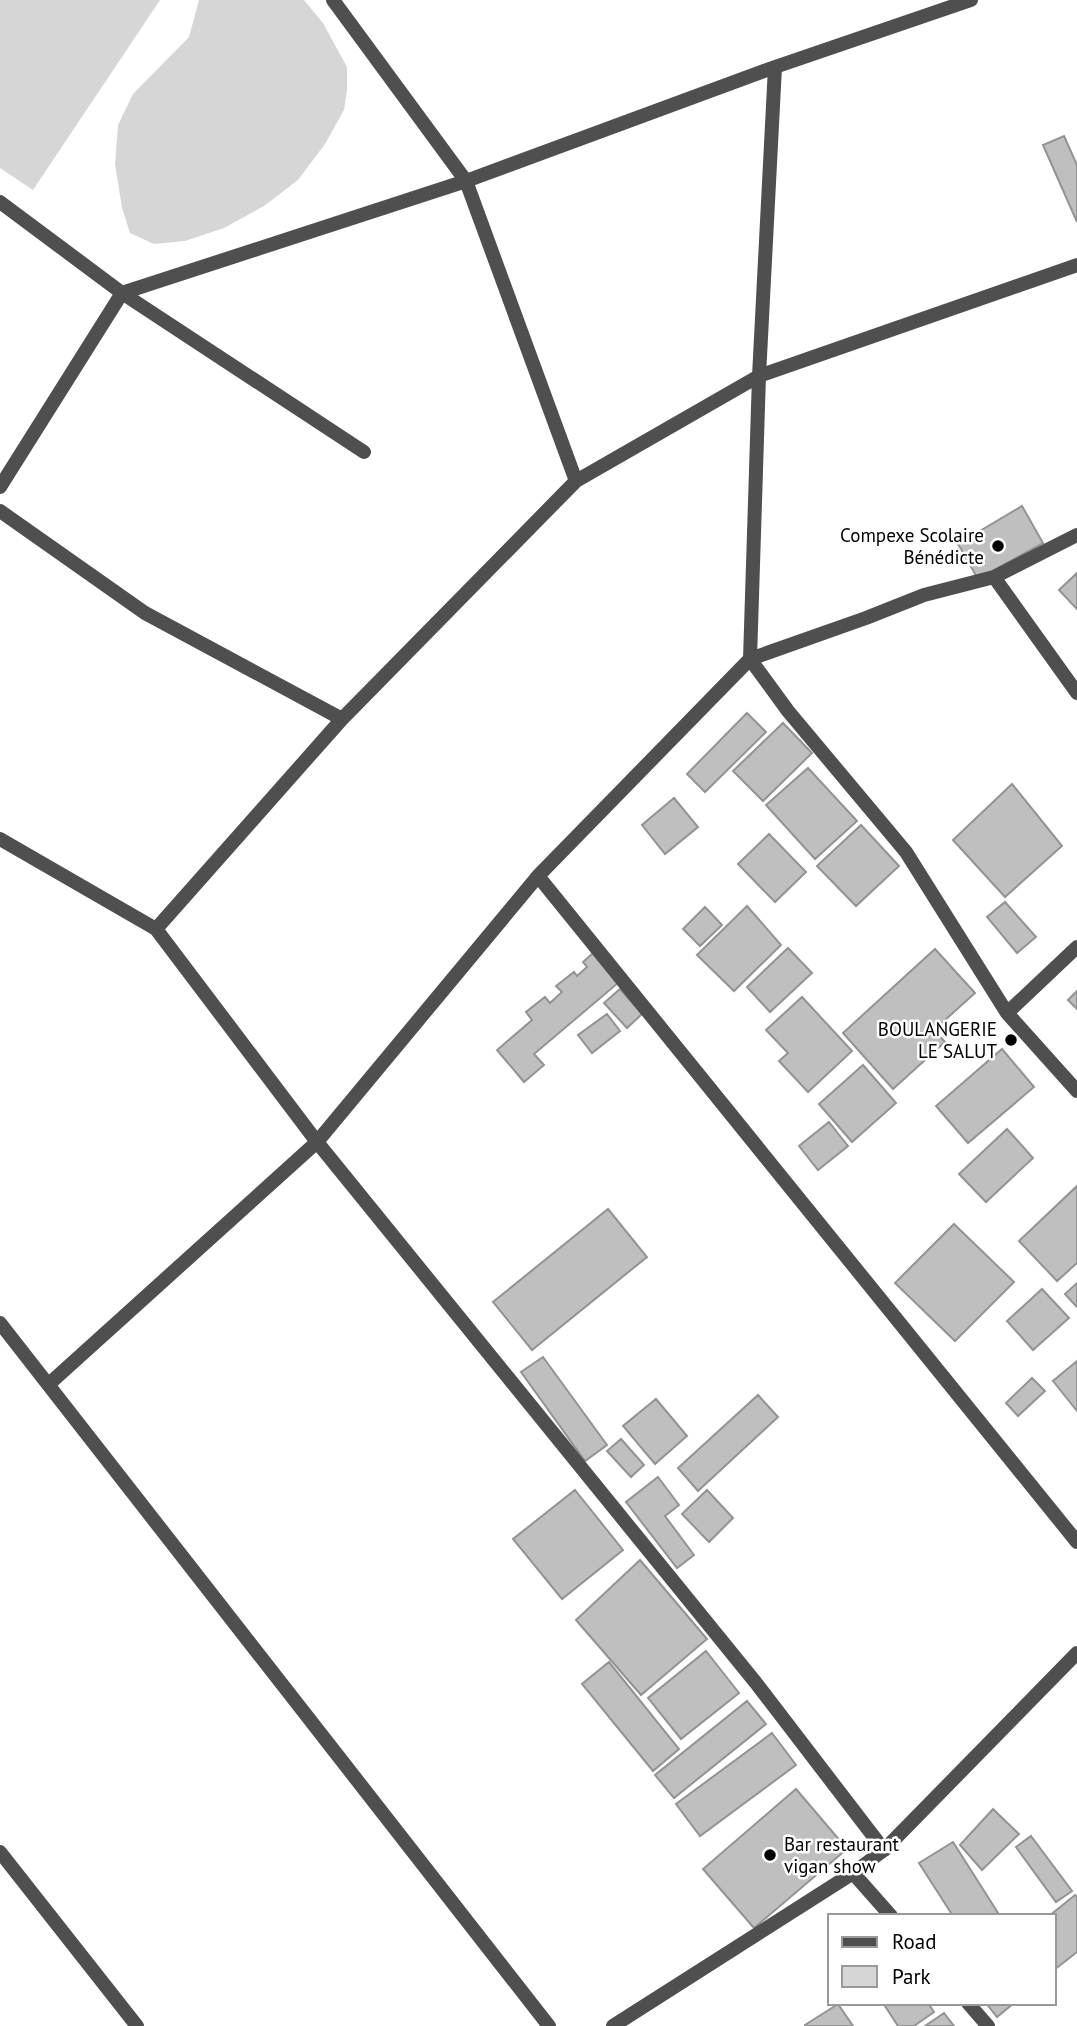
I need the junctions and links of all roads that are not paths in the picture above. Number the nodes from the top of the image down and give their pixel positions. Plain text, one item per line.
1 (333, 0) edge
2 (971, 0) edge
3 (775, 67) junction
4 (466, 181) junction
5 (0, 202) edge
6 (1077, 265) edge
7 (122, 293) junction
8 (759, 376) junction
9 (364, 452) dead end
10 (576, 481) junction
11 (0, 487) edge
12 (0, 511) edge
13 (1077, 535) edge
14 (994, 577) junction
15 (750, 659) junction
16 (1077, 693) edge
17 (342, 719) junction
18 (0, 839) edge
19 (538, 877) junction
20 (156, 929) junction
21 (1077, 947) edge
22 (1007, 1013) junction
23 (1077, 1091) edge
24 (317, 1142) junction
25 (0, 1323) edge
26 (49, 1384) junction
27 (1077, 1542) edge
28 (1077, 1653) edge
29 (884, 1850) junction
30 (0, 1852) edge
31 (853, 1873) junction
32 (889, 1914) edge
33 (970, 2005) edge
34 (137, 2026) edge
35 (549, 2026) edge
36 (613, 2026) edge
37 (988, 2026) edge

1 - 4 street
2 - 3 street
3 - 4 street
3 - 8 street
4 - 7 street
4 - 10 street
5 - 7 street
6 - 8 street
7 - 9 street
7 - 11 street
8 - 10 street
8 - 15 street
10 - 17 street
12 - 17 street
13 - 14 street
14 - 15 street
14 - 16 street
15 - 19 street
15 - 22 street
17 - 20 street
18 - 20 street
19 - 24 street
19 - 27 street
20 - 24 street
21 - 22 street
22 - 23 street
24 - 26 street
24 - 29 street
25 - 26 street
26 - 35 street
28 - 29 street
29 - 31 street
30 - 34 street
31 - 32 street
31 - 36 street
33 - 37 street

